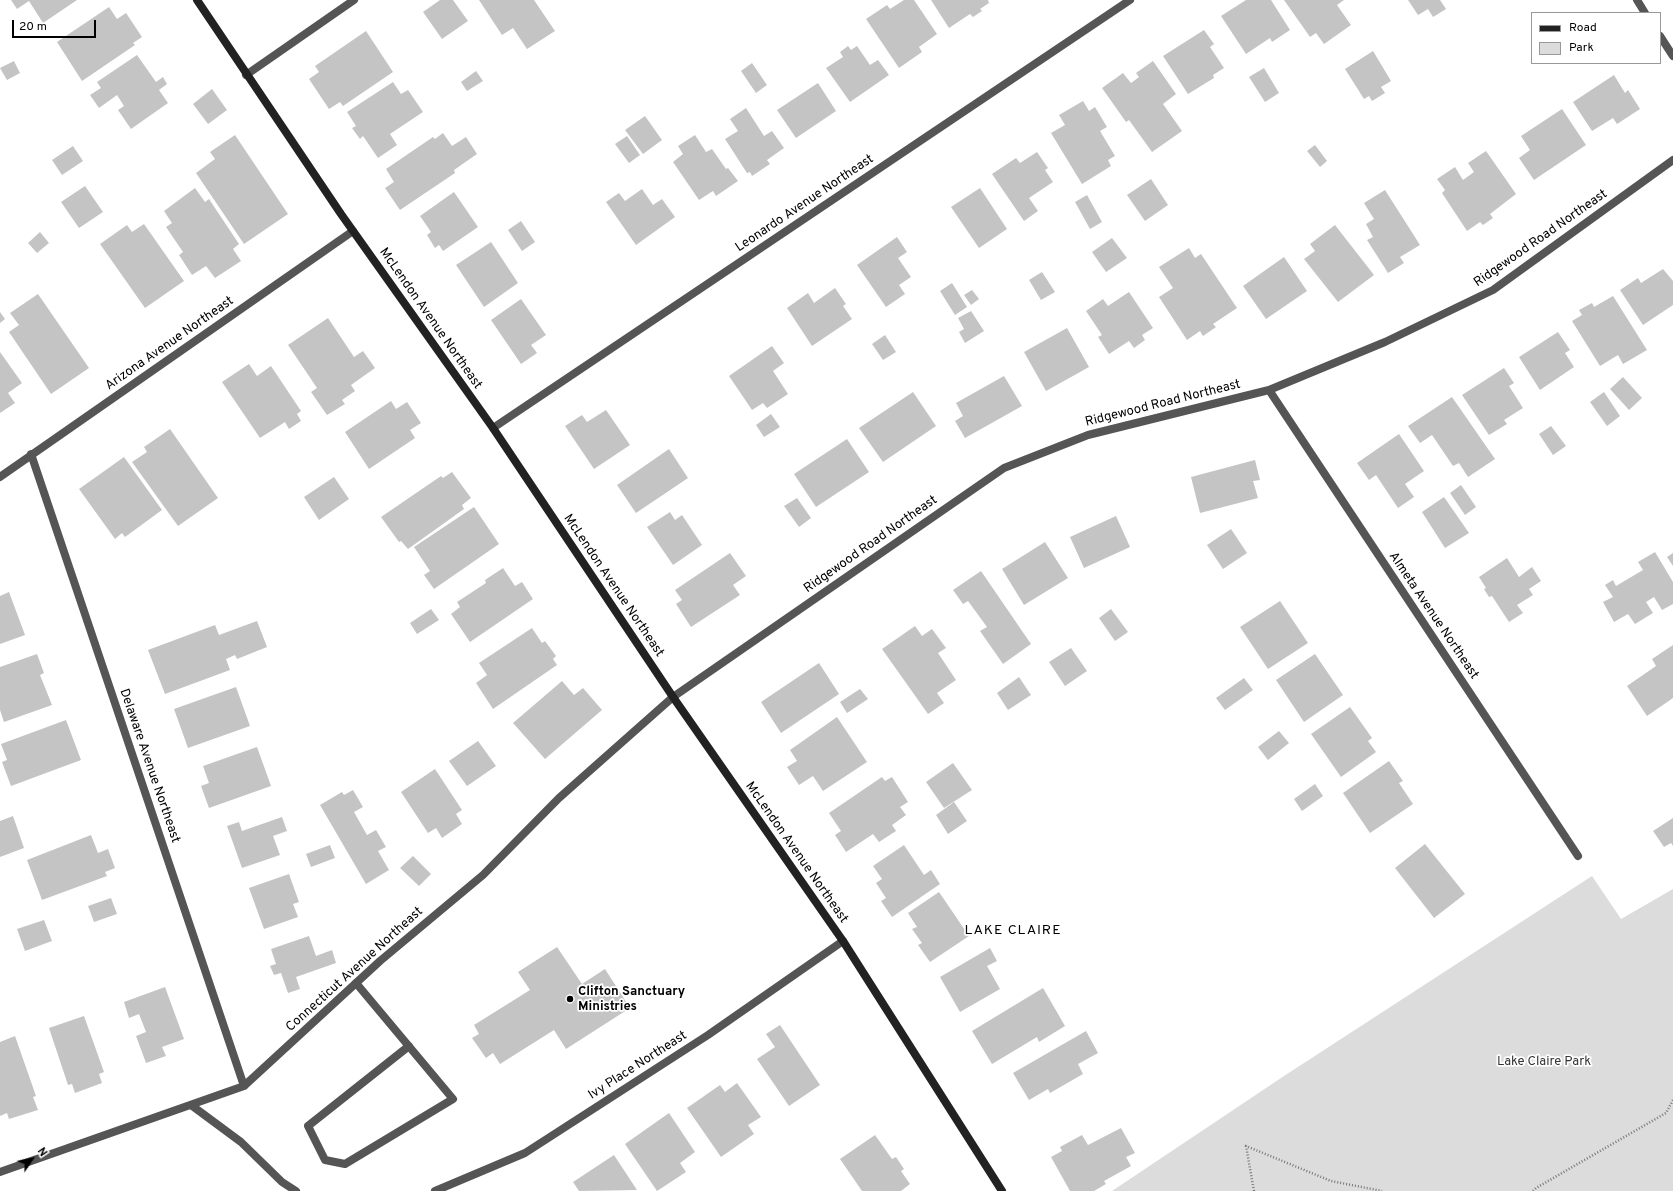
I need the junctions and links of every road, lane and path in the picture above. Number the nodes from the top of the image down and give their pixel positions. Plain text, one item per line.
1 (197, 0) edge
2 (354, 0) edge
3 (1130, 0) edge
4 (1637, 0) edge
5 (1644, 12) edge
6 (1661, 38) edge
7 (1673, 56) edge
8 (246, 75) junction
9 (1673, 160) edge
10 (353, 230) junction
11 (1269, 390) junction
12 (493, 428) junction
13 (31, 454) junction
14 (0, 477) edge
15 (673, 697) junction
16 (1578, 856) dead end
17 (843, 941) junction
18 (356, 983) junction
19 (409, 1046) junction
20 (244, 1086) junction
21 (1673, 1100) edge
22 (191, 1105) junction
23 (0, 1172) edge
24 (296, 1191) edge
25 (435, 1191) edge
26 (1002, 1191) edge
27 (1254, 1191) edge
28 (1382, 1191) edge
29 (1533, 1191) edge

1 - 8 street, McLendon Avenue Northeast
2 - 8 street
3 - 12 street, Leonardo Avenue Northeast
4 - 5 street
6 - 7 street
8 - 10 street, McLendon Avenue Northeast
9 - 11 street, Ridgewood Road Northeast
10 - 12 street, McLendon Avenue Northeast
10 - 13 street, Arizona Avenue Northeast
11 - 15 street, Ridgewood Road Northeast
11 - 16 street, Almeta Avenue Northeast
12 - 15 street, McLendon Avenue Northeast
13 - 14 street, Arizona Avenue Northeast
13 - 20 street, Delaware Avenue Northeast
15 - 17 street, McLendon Avenue Northeast
15 - 18 street, Connecticut Avenue Northeast
17 - 25 street, Ivy Place Northeast
17 - 26 street, McLendon Avenue Northeast
18 - 19 street
18 - 20 street, Connecticut Avenue Northeast
19 - 19 street
20 - 22 street, Connecticut Avenue Northeast
21 - 29 path
22 - 23 street, Connecticut Avenue Northeast
22 - 24 street
27 - 28 path

